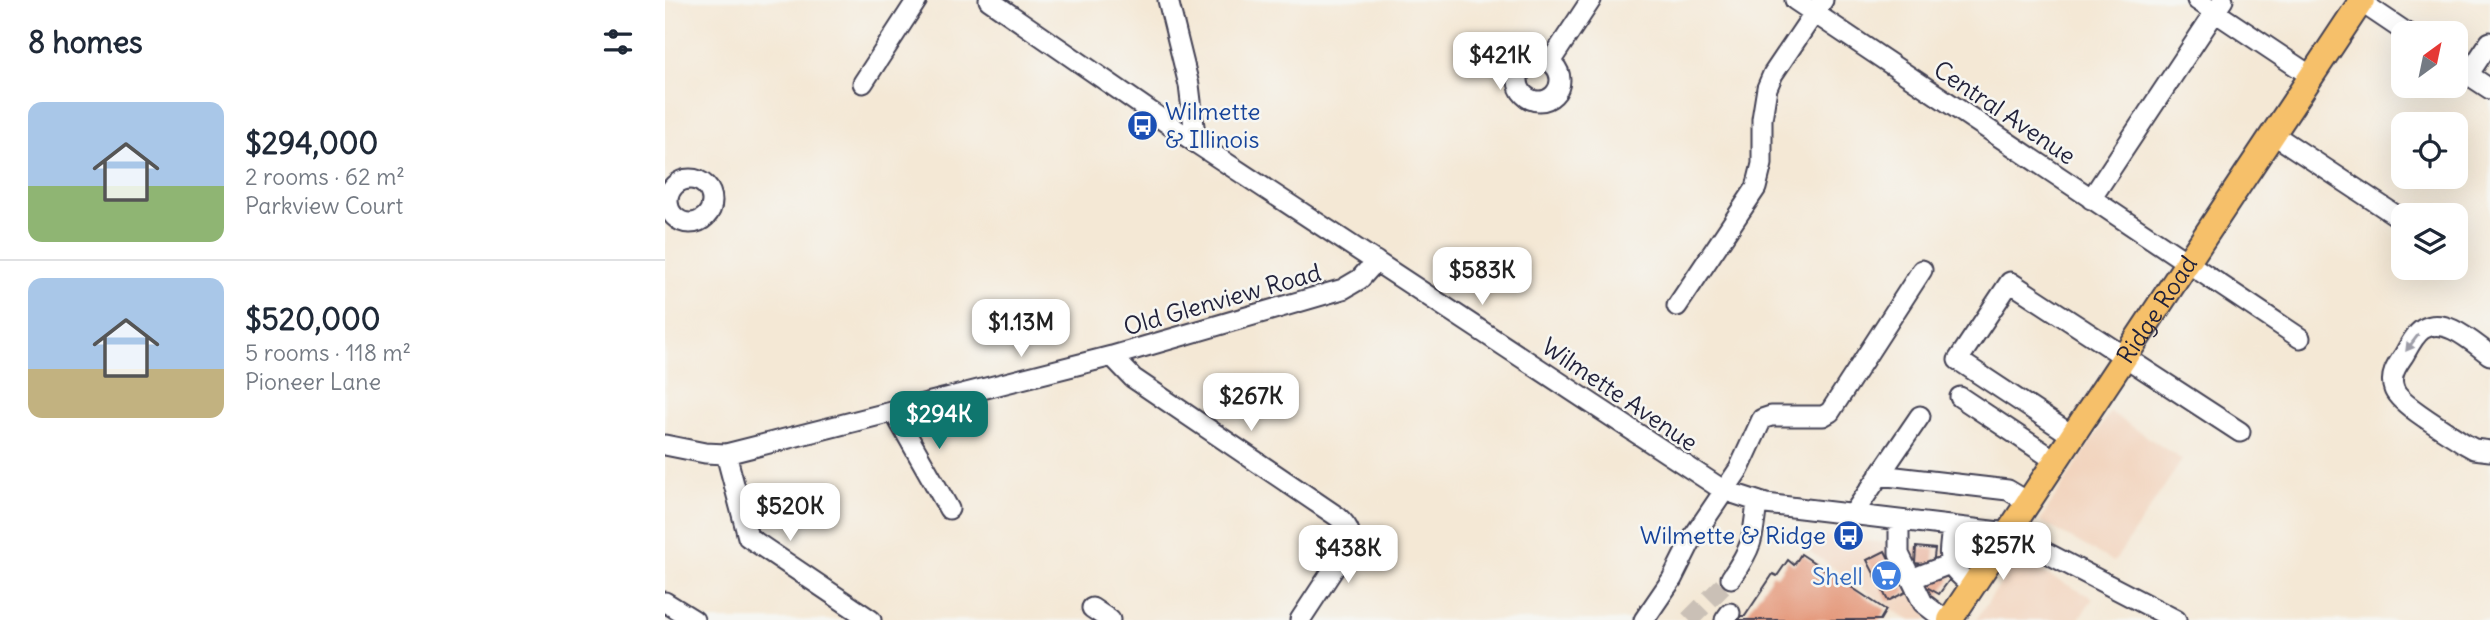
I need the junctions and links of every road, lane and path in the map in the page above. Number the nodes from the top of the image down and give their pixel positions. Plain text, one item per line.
1 (917, 0) edge
2 (990, 0) edge
3 (1168, 0) edge
4 (1591, 0) edge
5 (1795, 0) edge
6 (2197, 0) edge
7 (2361, 1) edge
8 (1818, 6) edge
9 (2219, 6) edge
10 (2391, 22) edge
11 (2490, 41) edge
12 (1550, 62) dead end
13 (2468, 64) edge
14 (2468, 74) edge
15 (2311, 76) junction
16 (863, 83) dead end
17 (2490, 89) edge
18 (2273, 134) junction
19 (1196, 143) junction
20 (2091, 199) junction
21 (2391, 212) edge
22 (1376, 261) junction
23 (2187, 264) junction
24 (1922, 270) dead end
25 (1677, 306) dead end
26 (2300, 338) dead end
27 (2490, 355) edge
28 (1112, 356) junction
29 (2125, 358) junction
30 (1959, 397) dead end
31 (894, 412) junction
32 (1920, 416) dead end
33 (2240, 432) dead end
34 (2073, 436) junction
35 (665, 445) edge
36 (2490, 451) edge
37 (726, 454) junction
38 (2056, 461) junction
39 (1879, 475) junction
40 (1723, 490) junction
41 (1757, 501) junction
42 (2028, 502) junction
43 (949, 509) dead end
44 (1853, 514) junction
45 (1899, 520) junction
46 (1952, 526) junction
47 (2008, 533) junction
48 (1950, 564) junction
49 (1731, 578) tunnel mouth
50 (1911, 579) junction
51 (1973, 586) junction
52 (665, 602) edge
53 (1092, 608) dead end
54 (694, 620) edge
55 (871, 620) edge
56 (1110, 620) edge
57 (1300, 620) edge
58 (1644, 620) edge
59 (1948, 620) edge
60 (2176, 620) edge

1 - 16 street
2 - 19 street, Wilmette Avenue
3 - 19 street
4 - 12 street
5 - 8 street, Central Avenue
6 - 9 street
7 - 10 street
7 - 15 main road, Ridge Road
8 - 20 street, Central Avenue
8 - 25 street
9 - 15 street
9 - 20 street
11 - 13 street
14 - 17 street
15 - 18 main road, Ridge Road
18 - 21 street
18 - 23 main road, Ridge Road
19 - 22 street, Wilmette Avenue
20 - 23 street, Central Avenue
22 - 28 street, Old Glenview Road
22 - 40 street, Wilmette Avenue
23 - 26 street, Central Avenue
23 - 29 main road, Ridge Road
24 - 40 street
27 -> 36 street
28 - 31 street, Old Glenview Road
28 - 57 street
29 - 33 street
29 - 34 main road, Ridge Road
29 - 34 street
30 - 38 street
31 - 37 street, Old Glenview Road
31 - 43 street
32 - 39 street
34 - 38 main road, Ridge Road
35 - 37 street, Old Glenview Road
37 - 55 street
38 - 42 main road, Ridge Road
39 - 42 street
39 - 44 street
40 - 41 street, Wilmette Avenue
40 - 58 street
41 - 44 street, Wilmette Avenue
41 - 49 street
42 - 47 main road, Ridge Road
44 - 45 street, Wilmette Avenue
45 - 46 street, Wilmette Avenue
45 - 50 street
46 - 47 street, Wilmette Avenue
46 - 48 street
47 - 51 main road, Ridge Road
47 - 60 street, Wilmette Avenue
48 - 50 street
48 - 51 street
50 - 59 street
51 - 59 main road, Ridge Road
52 - 54 street
53 - 56 street

